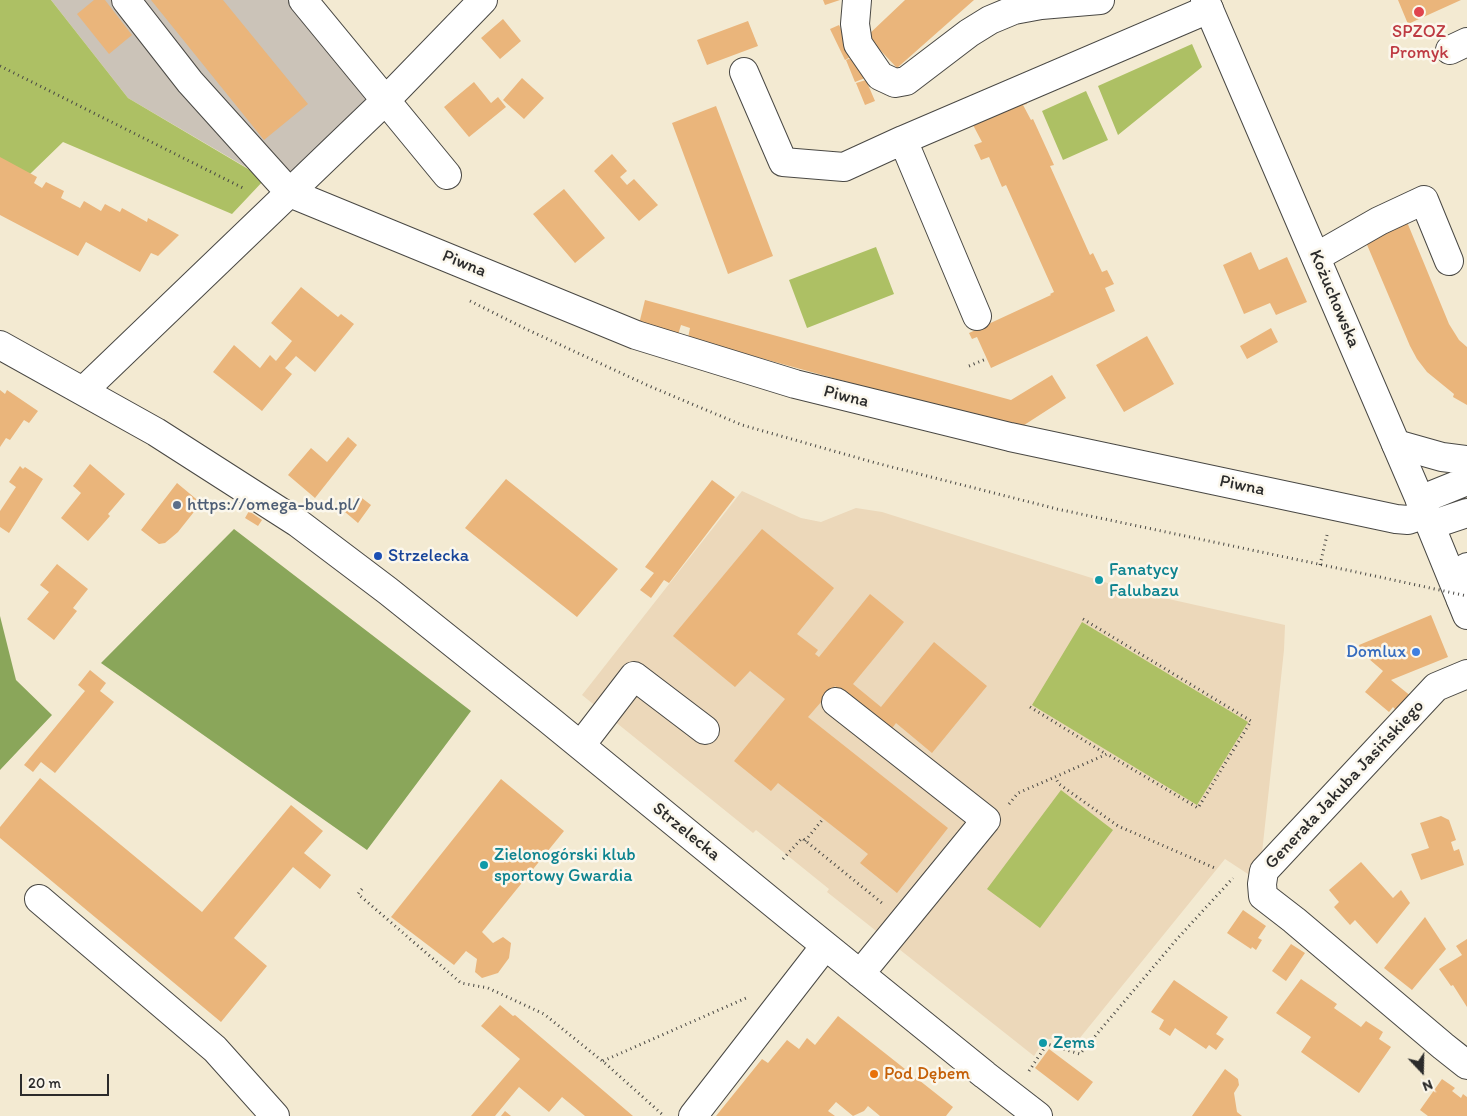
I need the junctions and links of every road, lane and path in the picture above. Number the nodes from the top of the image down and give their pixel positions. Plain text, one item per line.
1 (126, 0) edge
2 (303, 0) edge
3 (483, 0) edge
4 (857, 0) edge
5 (1100, 0) edge
6 (1207, 5) edge
7 (0, 66) edge
8 (744, 72) dead end
9 (385, 101) junction
10 (903, 140) junction
11 (447, 176) dead end
12 (284, 198) junction
13 (1316, 257) junction
14 (1449, 261) dead end
15 (466, 298) dead end
16 (977, 316) dead end
17 (0, 345) edge
18 (986, 359) dead end
19 (969, 366) dead end
20 (83, 392) junction
21 (1396, 444) junction
22 (1467, 460) edge
23 (1467, 480) edge
24 (1426, 513) junction
25 (1467, 513) edge
26 (1330, 536) dead end
27 (1320, 565) junction
28 (1467, 567) edge
29 (1465, 604) edge
30 (1083, 619) dead end
31 (1467, 674) edge
32 (836, 702) dead end
33 (1030, 707) dead end
34 (705, 730) dead end
35 (581, 745) junction
36 (1106, 754) junction
37 (1054, 777) junction
38 (823, 819) dead end
39 (986, 820) junction
40 (805, 841) junction
41 (783, 859) dead end
42 (1217, 869) dead end
43 (1234, 878) dead end
44 (362, 889) dead end
45 (38, 899) dead end
46 (905, 919) junction
47 (826, 946) junction
48 (860, 974) junction
49 (748, 997) dead end
50 (602, 1061) junction
51 (1467, 1064) edge
52 (1029, 1071) dead end
53 (275, 1116) edge
54 (665, 1116) edge
55 (693, 1116) edge
56 (1038, 1116) edge

1 - 12 street
2 - 9 street
3 - 9 street
4 - 5 street
6 - 10 street
6 - 13 street, Kożuchowska
7 - 12 path
8 - 10 street
9 - 11 street
9 - 12 street
10 - 16 street
12 - 20 street
12 - 24 street, Piwna
13 - 14 street
13 - 21 street, Kożuchowska
15 - 27 path
17 - 20 street, Strzelecka
18 - 19 path
20 - 35 street, Strzelecka
21 - 22 street
21 - 24 street, Kożuchowska
23 - 24 street
24 - 25 street
24 - 29 street, Kożuchowska
26 - 27 path
27 - 29 path, bridge
28 - 29 street
30 - 36 path
31 - 51 street, Generała Jakuba Jasińskiego
32 - 39 street
33 - 36 path
34 - 35 street
35 - 47 street, Strzelecka
36 - 37 path
37 - 39 path
37 - 42 path
38 - 40 path
39 - 46 street
40 - 41 path
40 - 46 path
43 - 52 path
44 - 50 path
45 - 53 street
46 - 48 street
47 - 48 street, Strzelecka
47 - 55 street
48 - 56 street, Strzelecka
49 - 50 path
50 - 54 path

